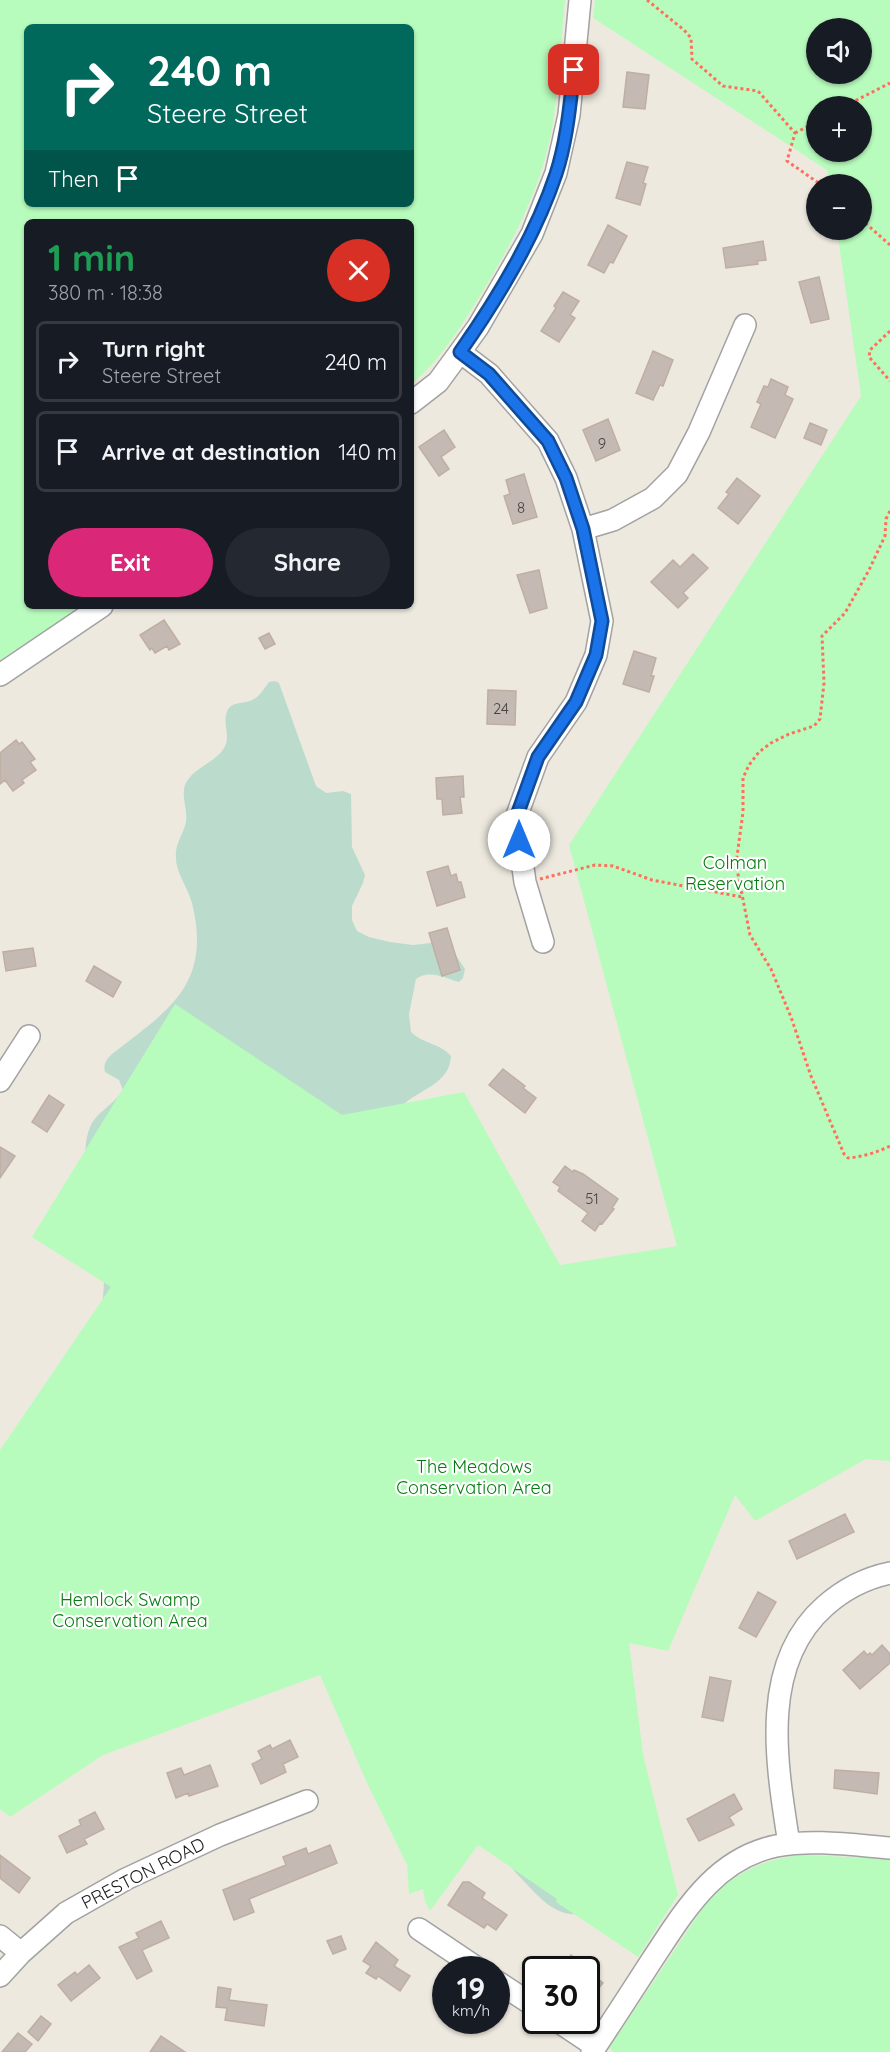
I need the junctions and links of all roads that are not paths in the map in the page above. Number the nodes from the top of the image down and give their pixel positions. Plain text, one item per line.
1 (580, 0) edge
2 (745, 325) dead end
3 (460, 352) junction
4 (414, 402) edge
5 (583, 529) junction
6 (98, 609) edge
7 (0, 675) edge
8 (543, 942) dead end
9 (29, 1036) dead end
10 (0, 1081) edge
11 (890, 1573) edge
12 (307, 1801) dead end
13 (789, 1844) junction
14 (890, 1848) edge
15 (419, 1929) dead end
16 (0, 1936) edge
17 (21, 1953) junction
18 (459, 1956) edge
19 (0, 1976) edge
20 (574, 2034) edge
21 (593, 2049) edge

1 - 3 street
2 - 5 street
3 - 4 street
3 - 5 street
5 - 8 street
6 - 7 street
9 - 10 street
11 - 13 street
12 - 17 street, PRESTON ROAD
13 - 14 street
13 - 21 street
15 - 18 street
16 - 17 street
17 - 19 street, PRESTON ROAD
20 - 21 street

